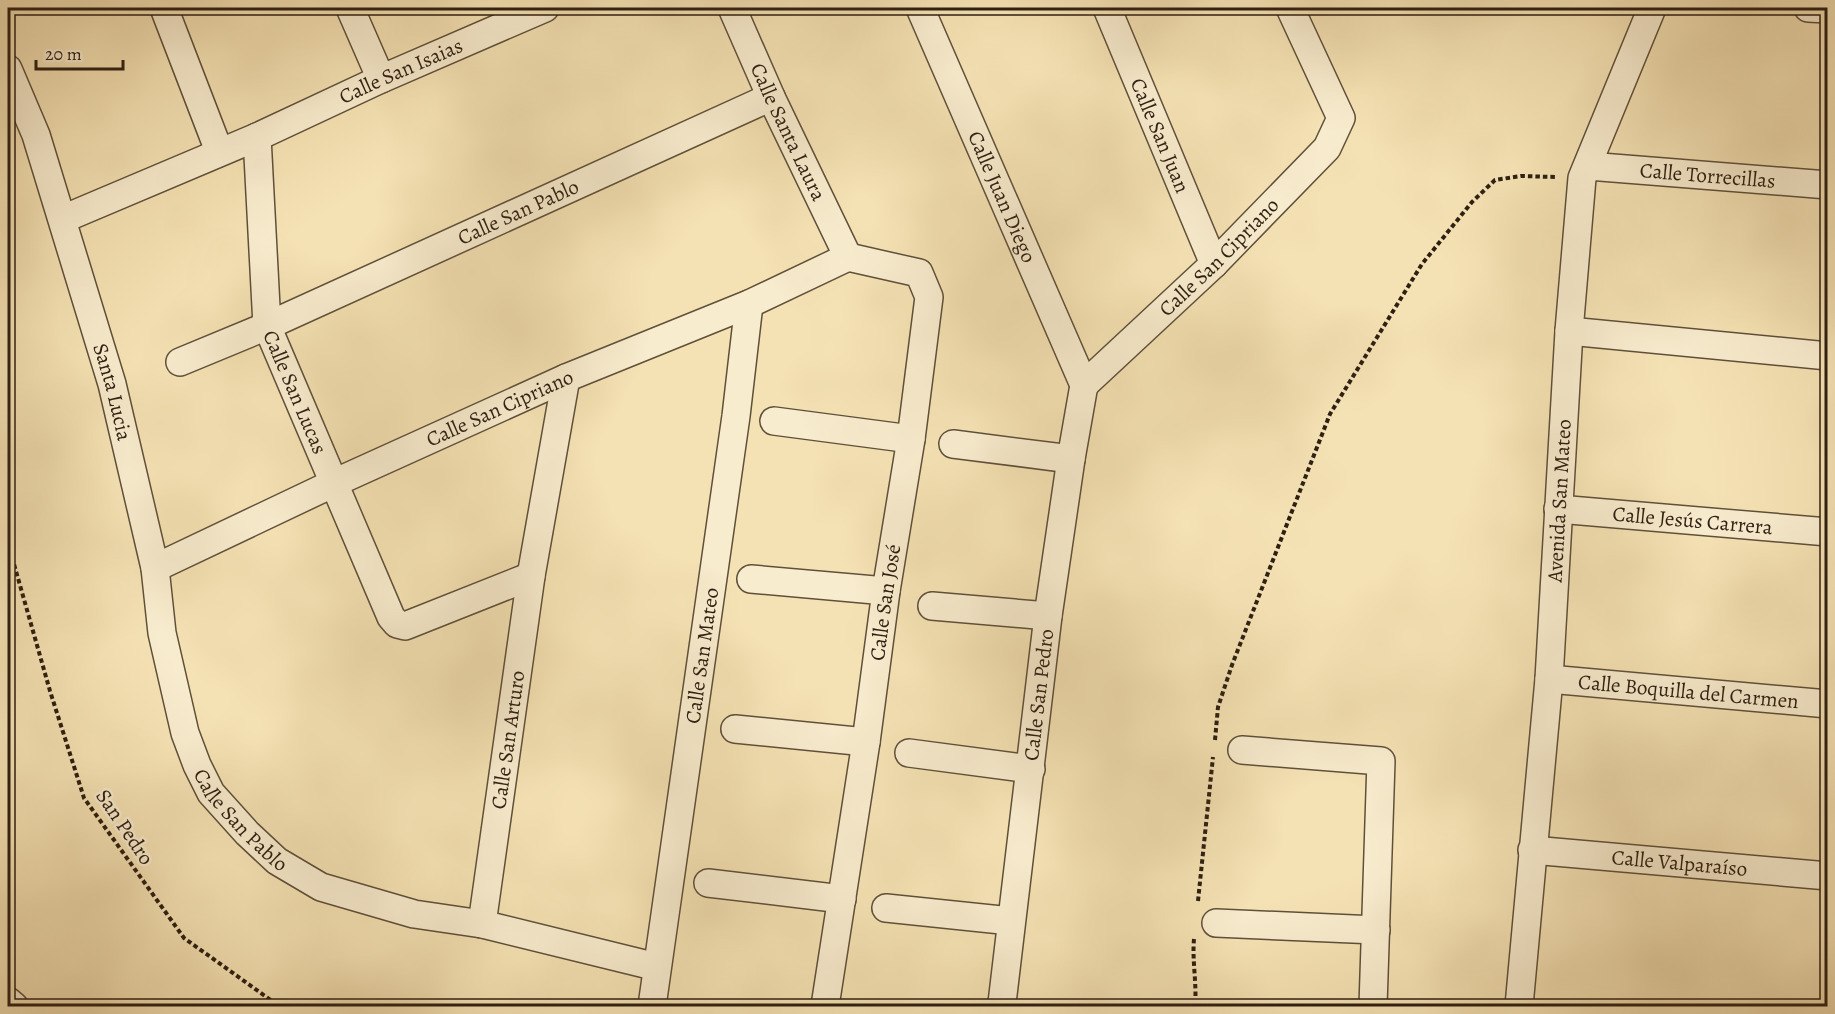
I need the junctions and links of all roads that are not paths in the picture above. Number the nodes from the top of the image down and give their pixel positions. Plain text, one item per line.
1 (164, 8) edge
2 (350, 8) edge
3 (545, 8) edge
4 (732, 8) edge
5 (920, 8) edge
6 (1107, 8) edge
7 (1290, 8) edge
8 (1652, 8) edge
9 (1808, 8) edge
10 (1827, 9) edge
11 (8, 69) edge
12 (381, 79) junction
13 (771, 97) junction
14 (257, 137) junction
15 (219, 151) junction
16 (1585, 172) junction
17 (1827, 185) edge
18 (63, 219) junction
19 (848, 257) junction
20 (1214, 264) junction
21 (748, 304) junction
22 (267, 326) junction
23 (1569, 331) junction
24 (1827, 356) edge
25 (180, 362) dead end
26 (566, 378) junction
27 (1084, 385) junction
28 (774, 421) dead end
29 (911, 440) junction
30 (952, 444) dead end
31 (1071, 459) junction
32 (334, 483) junction
33 (1558, 509) junction
34 (1827, 532) edge
35 (155, 568) junction
36 (531, 576) junction
37 (751, 579) dead end
38 (886, 591) junction
39 (932, 606) dead end
40 (1048, 616) junction
41 (1549, 679) junction
42 (1827, 704) edge
43 (735, 729) dead end
44 (866, 742) junction
45 (1242, 750) dead end
46 (909, 753) dead end
47 (1030, 769) junction
48 (1532, 850) junction
49 (1827, 876) edge
50 (708, 884) dead end
51 (842, 899) junction
52 (886, 908) dead end
53 (1011, 921) junction
54 (482, 924) junction
55 (1205, 930) road end
56 (1376, 930) junction
57 (657, 967) junction
58 (8, 1001) edge
59 (14, 1006) edge
60 (652, 1006) edge
61 (825, 1006) edge
62 (1000, 1006) edge
63 (1373, 1006) edge
64 (1519, 1006) edge

1 - 15 street
2 - 12 street
3 - 12 street, Calle San Isaias
4 - 13 street, Calle Santa Laura
5 - 27 street, Calle Juan Diego
6 - 20 street, Calle San Juan
7 - 20 street, Calle San Cipriano
8 - 16 street, Avenida San Mateo
9 - 10 street
11 - 18 street, Santa Lucia
12 - 14 street, Calle San Isaias
13 - 19 street, Calle Santa Laura
13 - 22 street, Calle San Pablo
14 - 15 street, Calle San Isaias
14 - 22 street, Calle San Lucas
15 - 18 street, Calle San Isaias
16 - 17 street, Calle Torrecillas
16 - 23 street, Avenida San Mateo
18 - 35 street, Santa Lucia
19 - 21 street, Calle San Cipriano
19 - 29 street, Calle San José
20 - 27 street, Calle San Cipriano
21 - 26 street, Calle San Cipriano
21 - 57 street, Calle San Mateo
22 - 25 street, Calle San Pablo
22 - 32 street, Calle San Lucas
23 - 24 street
23 - 33 street, Avenida San Mateo
26 - 32 street, Calle San Cipriano
26 - 36 street, Calle San Arturo
27 - 31 street, Calle San Pedro
28 - 29 street
29 - 38 street, Calle San José
30 - 31 street
31 - 40 street, Calle San Pedro
32 - 35 street, Calle San Cipriano
32 - 36 street, Calle San Lucas
33 - 34 street, Calle Jesús Carrera
33 - 41 street, Avenida San Mateo
35 - 54 street, Calle San Pablo
36 - 54 street, Calle San Arturo
37 - 38 street
38 - 44 street, Calle San José
39 - 40 street
40 - 47 street, Calle San Pedro
41 - 42 street, Calle Boquilla del Carmen
41 - 48 street, Avenida San Mateo
43 - 44 street
44 - 51 street, Calle San José
45 - 56 street
46 - 47 street
47 - 53 street, Calle San Pedro
48 - 49 street, Calle Valparaíso
48 - 64 street, Avenida San Mateo
50 - 51 street
51 - 61 street, Calle San José
52 - 53 street
53 - 62 street, Calle San Pedro
54 - 57 street
55 - 56 street
56 - 63 street
57 - 60 street, Calle San Mateo
58 - 59 street

